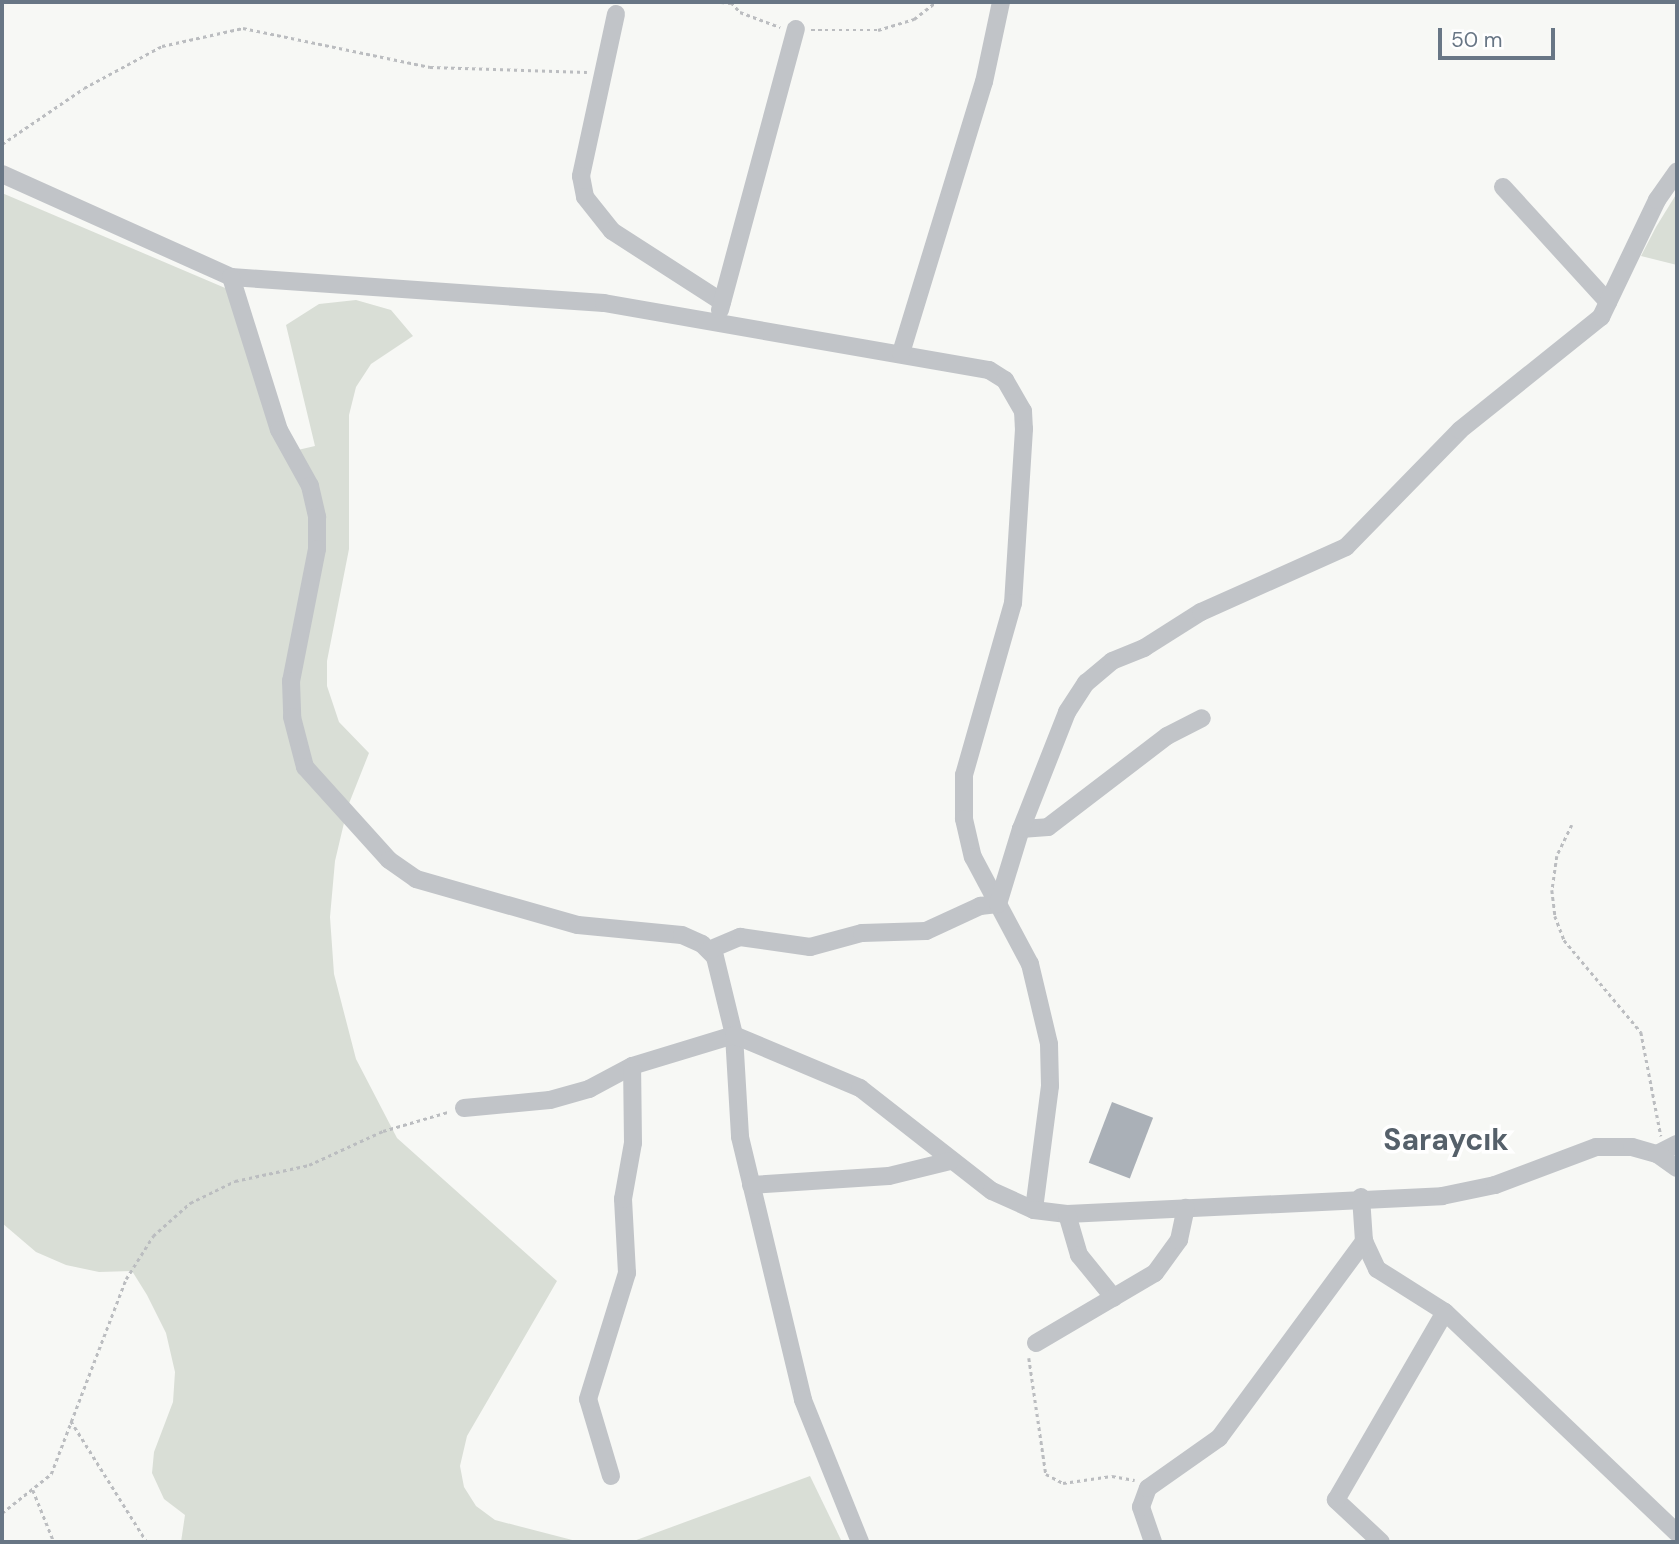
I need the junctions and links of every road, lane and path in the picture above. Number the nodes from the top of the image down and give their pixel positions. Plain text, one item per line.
1 (721, 2) edge
2 (732, 2) edge
3 (936, 2) edge
4 (1001, 2) edge
5 (616, 14) dead end
6 (796, 29) junction
7 (602, 72) junction
8 (2, 144) edge
9 (1677, 172) edge
10 (2, 174) edge
11 (1503, 187) dead end
12 (231, 276) junction
13 (722, 302) junction
14 (1608, 302) junction
15 (717, 320) junction
16 (901, 353) junction
17 (1202, 718) dead end
18 (1572, 825) dead end
19 (1021, 829) junction
20 (998, 904) junction
21 (709, 950) junction
22 (734, 1035) junction
23 (632, 1066) junction
24 (464, 1108) joint
25 (1666, 1149) edge
26 (950, 1161) junction
27 (1677, 1168) edge
28 (751, 1185) junction
29 (1361, 1197) junction
30 (1186, 1208) junction
31 (1034, 1210) junction
32 (1067, 1214) junction
33 (1364, 1241) junction
34 (1114, 1298) junction
35 (1445, 1312) junction
36 (1036, 1343) joint
37 (71, 1421) junction
38 (611, 1476) dead end
39 (1148, 1488) junction
40 (33, 1490) junction
41 (2, 1513) edge
42 (1677, 1533) edge
43 (54, 1542) edge
44 (147, 1542) edge
45 (860, 1542) edge
46 (1153, 1542) edge
47 (1381, 1542) edge

1 - 2 path
2 - 6 path
3 - 6 path
4 - 16 street
5 - 7 street
6 - 13 street
7 - 8 path
7 - 13 street
9 - 14 street
10 - 12 street
11 - 14 street
12 - 15 street
12 - 21 street
13 - 15 street
14 - 19 street
15 - 16 street
16 - 20 street
17 - 19 street
18 - 25 path
19 - 20 street
20 - 21 street
20 - 31 street
21 - 22 street
22 - 23 street
22 - 26 street
22 - 28 street
23 - 24 street
23 - 38 street
24 - 37 path
25 - 27 street
25 - 29 street
26 - 28 street
26 - 31 street
28 - 45 street
29 - 30 street
29 - 33 street
30 - 32 street
30 - 34 street
31 - 32 street
32 - 34 street
33 - 35 street
33 - 39 street
34 - 36 street
35 - 42 street
35 - 47 street
36 - 39 path
37 - 40 path
37 - 44 path
39 - 46 street
40 - 41 path
40 - 43 path

